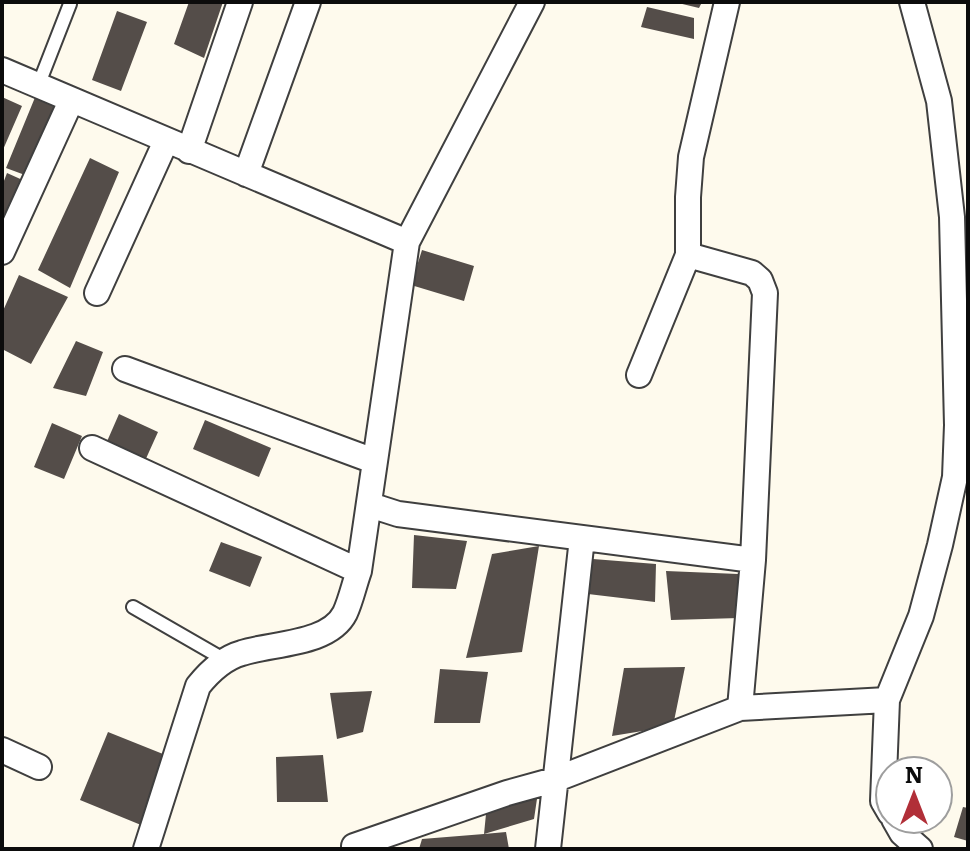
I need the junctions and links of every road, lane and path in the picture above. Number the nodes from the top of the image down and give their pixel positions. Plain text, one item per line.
1 (240, 2) edge
2 (308, 2) edge
3 (532, 2) edge
4 (727, 2) edge
5 (912, 2) edge
6 (70, 4) dead end
7 (2, 70) edge
8 (38, 86) junction
9 (71, 101) junction
10 (166, 141) junction
11 (189, 151) junction
12 (246, 174) junction
13 (407, 242) junction
14 (2, 252) edge
15 (688, 255) junction
16 (97, 293) dead end
17 (125, 369) dead end
18 (639, 375) dead end
19 (92, 448) dead end
20 (374, 461) junction
21 (370, 505) junction
22 (582, 538) junction
23 (753, 560) junction
24 (359, 571) junction
25 (133, 607) dead end
26 (225, 660) junction
27 (887, 700) junction
28 (740, 708) junction
29 (2, 750) edge
30 (885, 755) edge
31 (39, 767) dead end
32 (554, 780) junction
33 (904, 835) edge
34 (354, 846) dead end
35 (146, 849) edge
36 (548, 849) edge
37 (920, 849) edge

1 - 11 street
2 - 12 street
3 - 13 street
4 - 15 street
5 - 27 street
6 - 8 lane
7 - 8 street
8 - 9 street
9 - 10 street
9 - 14 street
10 - 11 street
10 - 16 street
11 - 12 street
12 - 13 street
13 - 20 street
15 - 18 street
15 - 23 street
17 - 20 street
19 - 24 street
20 - 21 street
21 - 22 street
21 - 24 street
22 - 23 street
22 - 32 street
23 - 28 street
24 - 26 street
25 - 26 lane
26 - 35 street
27 - 28 street
27 - 30 street
28 - 32 street
29 - 31 street
32 - 34 street
32 - 36 street
33 - 37 street

